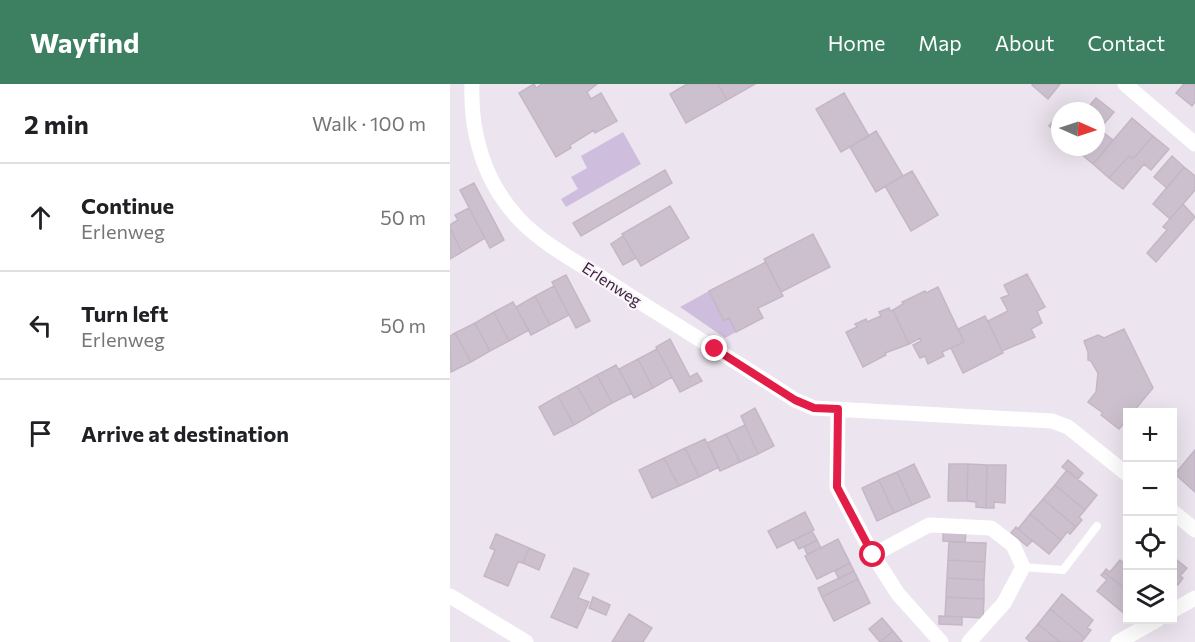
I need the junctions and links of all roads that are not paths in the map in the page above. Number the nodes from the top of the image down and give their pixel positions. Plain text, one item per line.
1 (472, 84) edge
2 (1125, 84) edge
3 (1195, 144) edge
4 (838, 409) junction
5 (1123, 471) edge
6 (1177, 514) edge
7 (1097, 526) dead end
8 (1195, 530) edge
9 (873, 555) junction
10 (1023, 567) junction
11 (450, 596) edge
12 (1195, 598) edge
13 (1177, 609) edge
14 (1150, 624) edge
15 (526, 642) edge
16 (941, 642) edge
17 (969, 642) edge
18 (1118, 642) edge

1 - 4 street, Erlenweg
2 - 3 street
4 - 5 street, Erlenweg
4 - 9 street
6 - 8 street
7 - 10 lane
9 - 10 street
9 - 16 street
10 - 17 street
11 - 15 street
12 - 13 street
14 - 18 street

